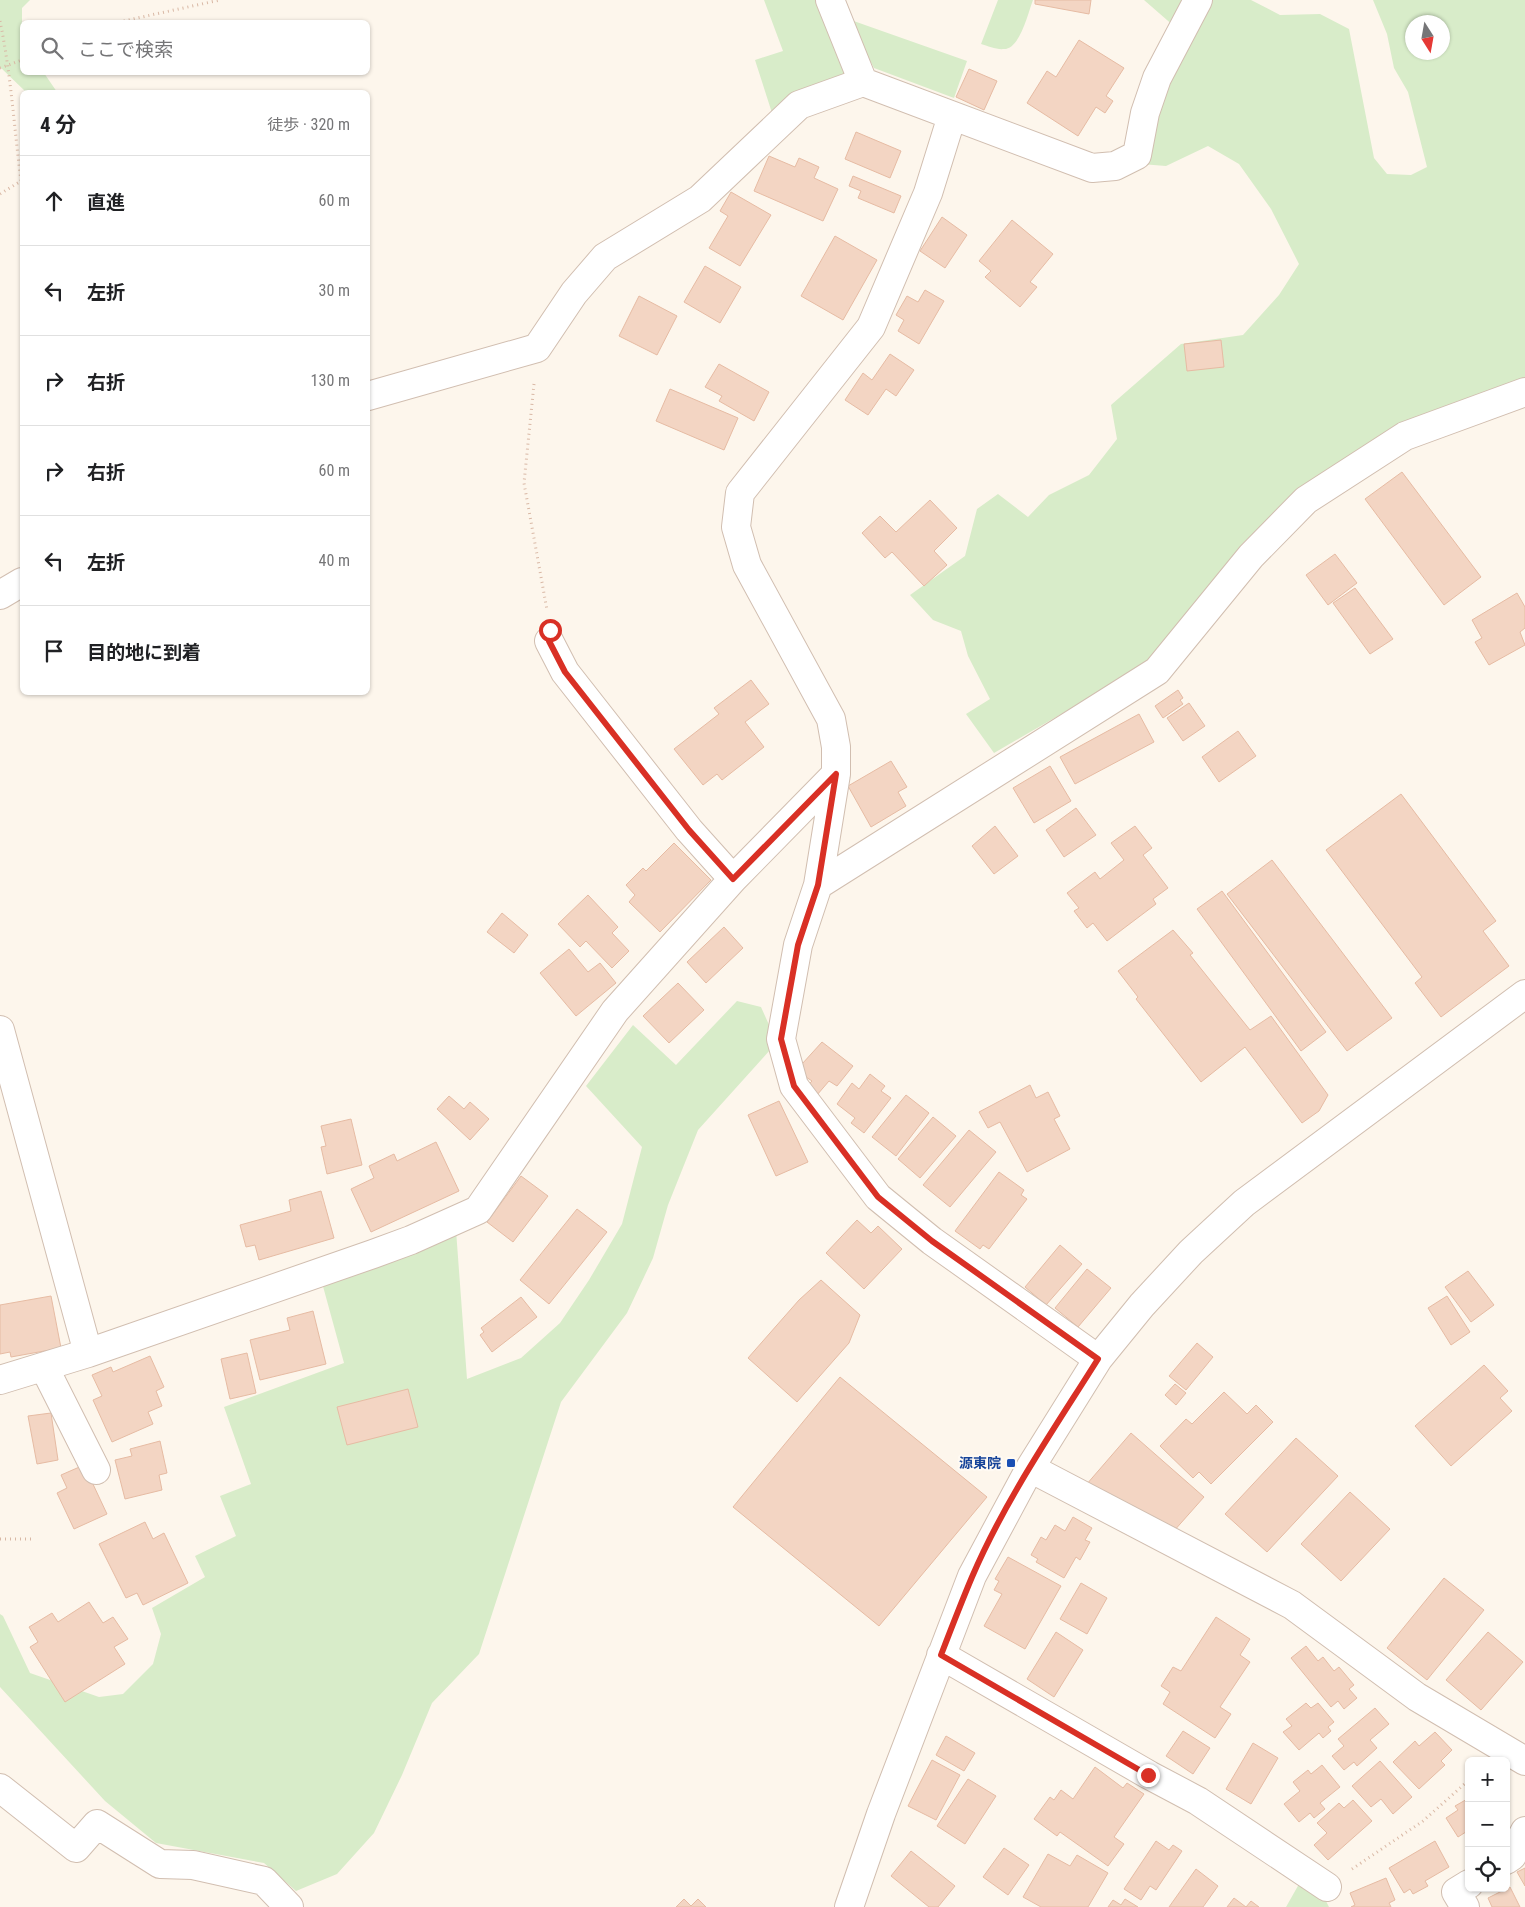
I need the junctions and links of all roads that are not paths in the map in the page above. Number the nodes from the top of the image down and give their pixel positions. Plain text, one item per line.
1 (830, 0) edge
2 (1198, 0) edge
3 (863, 82) junction
4 (952, 116) junction
5 (1525, 392) edge
6 (370, 395) edge
7 (20, 583) edge
8 (0, 595) edge
9 (549, 641) road end
10 (836, 774) junction
11 (733, 879) junction
12 (818, 885) junction
13 (1521, 1005) edge
14 (0, 1030) edge
15 (88, 1353) junction
16 (1098, 1359) junction
17 (44, 1367) junction
18 (0, 1380) edge
19 (1030, 1468) junction
20 (96, 1470) dead end
21 (941, 1655) junction
22 (1525, 1761) edge
23 (0, 1788) edge
24 (1525, 1831) edge
25 (1510, 1857) edge
26 (1465, 1886) edge
27 (1327, 1887) road end
28 (289, 1907) edge
29 (849, 1907) edge
30 (1465, 1907) edge

1 - 3 street
2 - 4 street
3 - 4 street
3 - 6 street
4 - 10 street
5 - 12 street
7 - 8 street
9 - 11 street
10 - 11 street
10 - 12 street
11 - 15 street
12 - 16 street
13 - 16 street
14 - 15 street
15 - 17 street
16 - 19 street
17 - 18 street
17 - 20 street
19 - 21 street
19 - 22 street
21 - 27 street
21 - 29 street
23 - 28 street
24 - 25 street
26 - 30 street

